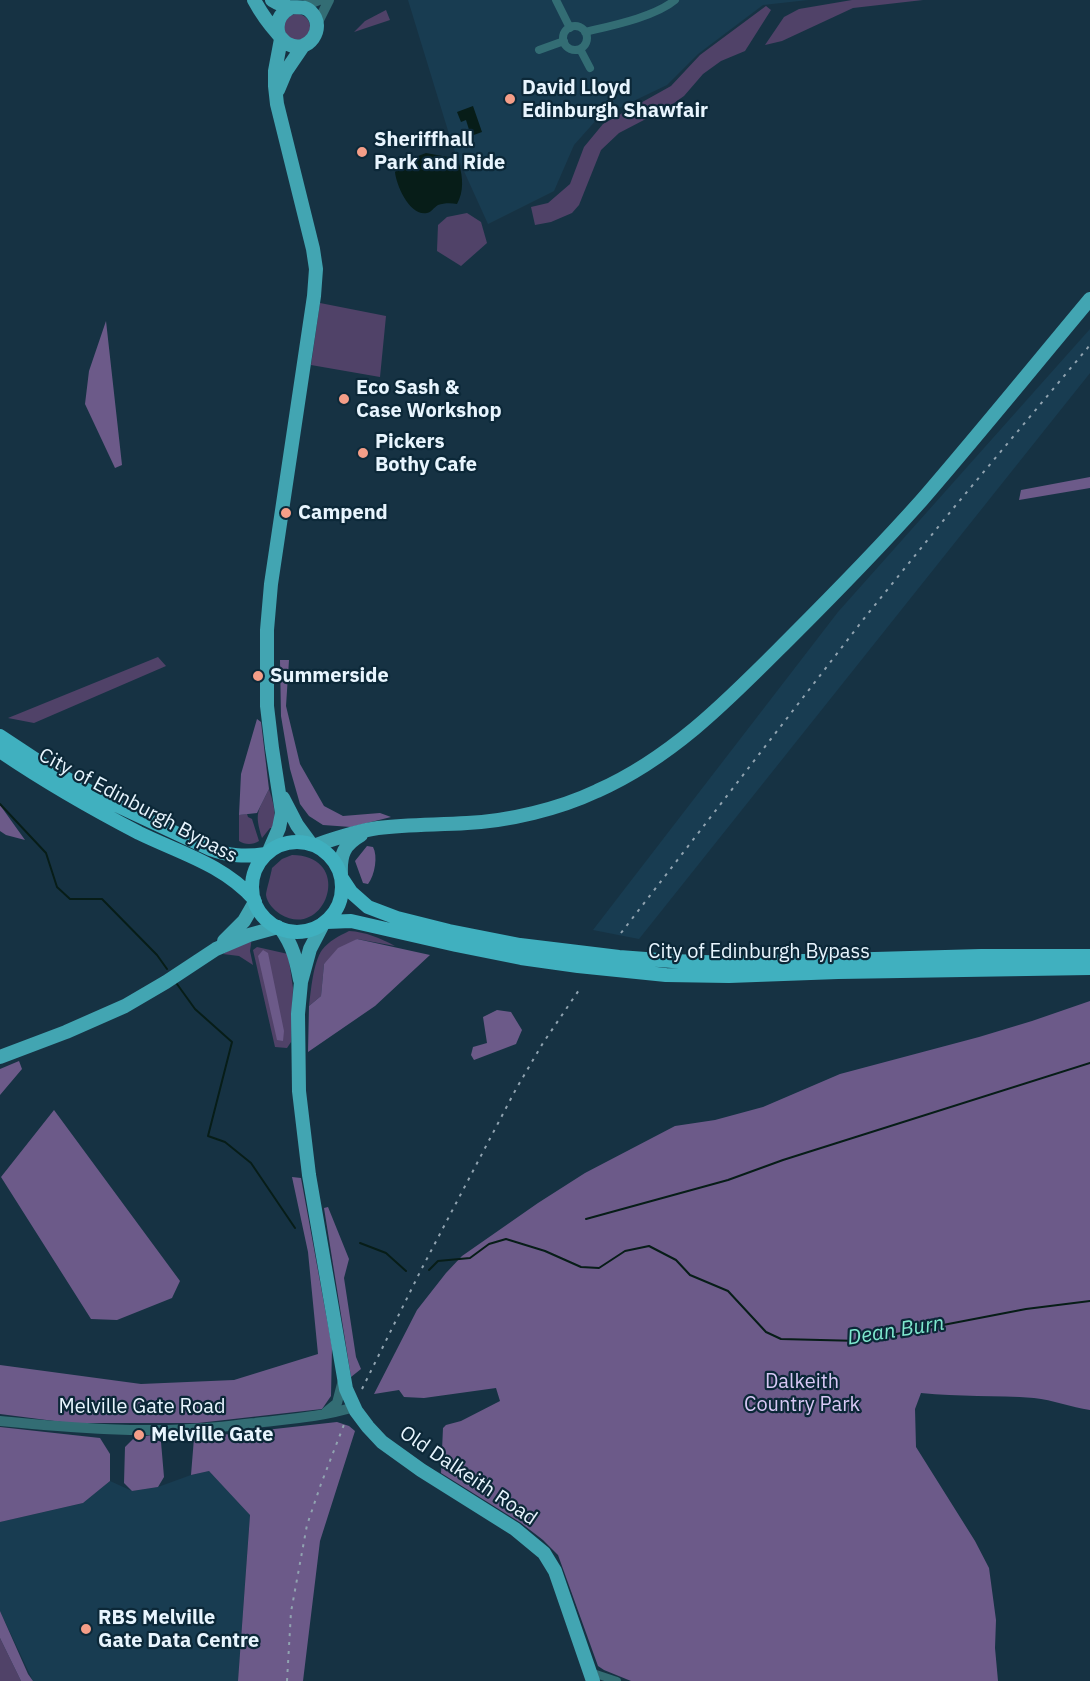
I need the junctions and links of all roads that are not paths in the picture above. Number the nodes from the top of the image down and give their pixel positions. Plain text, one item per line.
1 (254, 0) edge
2 (272, 0) edge
3 (319, 0) edge
4 (328, 0) edge
5 (556, 0) edge
6 (675, 0) edge
7 (296, 7) junction
8 (266, 21) junction
9 (317, 24) junction
10 (570, 28) junction
11 (585, 32) junction
12 (280, 37) junction
13 (564, 41) junction
14 (303, 46) junction
15 (580, 49) junction
16 (538, 50) dead end
17 (278, 59) junction
18 (590, 68) dead end
19 (276, 94) junction
20 (1090, 299) edge
21 (0, 736) edge
22 (0, 751) edge
23 (279, 791) junction
24 (368, 831) junction
25 (314, 844) junction
26 (267, 853) junction
27 (341, 876) junction
28 (254, 900) junction
29 (324, 923) junction
30 (279, 928) junction
31 (216, 949) junction
32 (1090, 956) edge
33 (1090, 968) edge
34 (301, 982) junction
35 (0, 1057) edge
36 (343, 1378) junction
37 (354, 1407) junction
38 (320, 1415) junction
39 (0, 1421) edge
40 (591, 1676) edge
41 (617, 1681) edge

1 - 8 main road
2 - 7 main road
3 - 7 street
4 - 9 street
5 - 10 street
6 - 11 street
7 - 9 main road
7 - 12 main road
8 - 12 main road
8 - 17 main road
9 - 14 main road
10 - 11 street
10 - 13 street
11 - 15 street
12 - 14 main road
12 - 17 main road
13 - 15 street
13 - 16 street
14 - 19 main road
15 - 18 street
17 - 19 main road
19 - 23 main road
20 - 24 main road
21 - 26 highway, City of Edinburgh Bypass
22 - 28 highway, City of Edinburgh Bypass
23 - 25 main road
23 - 26 main road
24 - 25 main road
24 - 27 main road
25 - 26 highway
25 - 27 highway
26 - 28 highway
27 - 29 highway
27 - 32 highway, City of Edinburgh Bypass
28 - 30 highway
28 - 31 main road
29 - 30 highway
29 - 33 highway, City of Edinburgh Bypass
29 - 34 main road
30 - 31 main road
30 - 34 main road
31 - 35 main road
34 - 36 main road, Old Dalkeith Road
36 - 37 main road, Old Dalkeith Road
36 - 38 street
37 - 38 street, Melville Gate Road
37 - 40 main road, Old Dalkeith Road
38 - 39 street, Melville Gate Road
40 - 41 street

